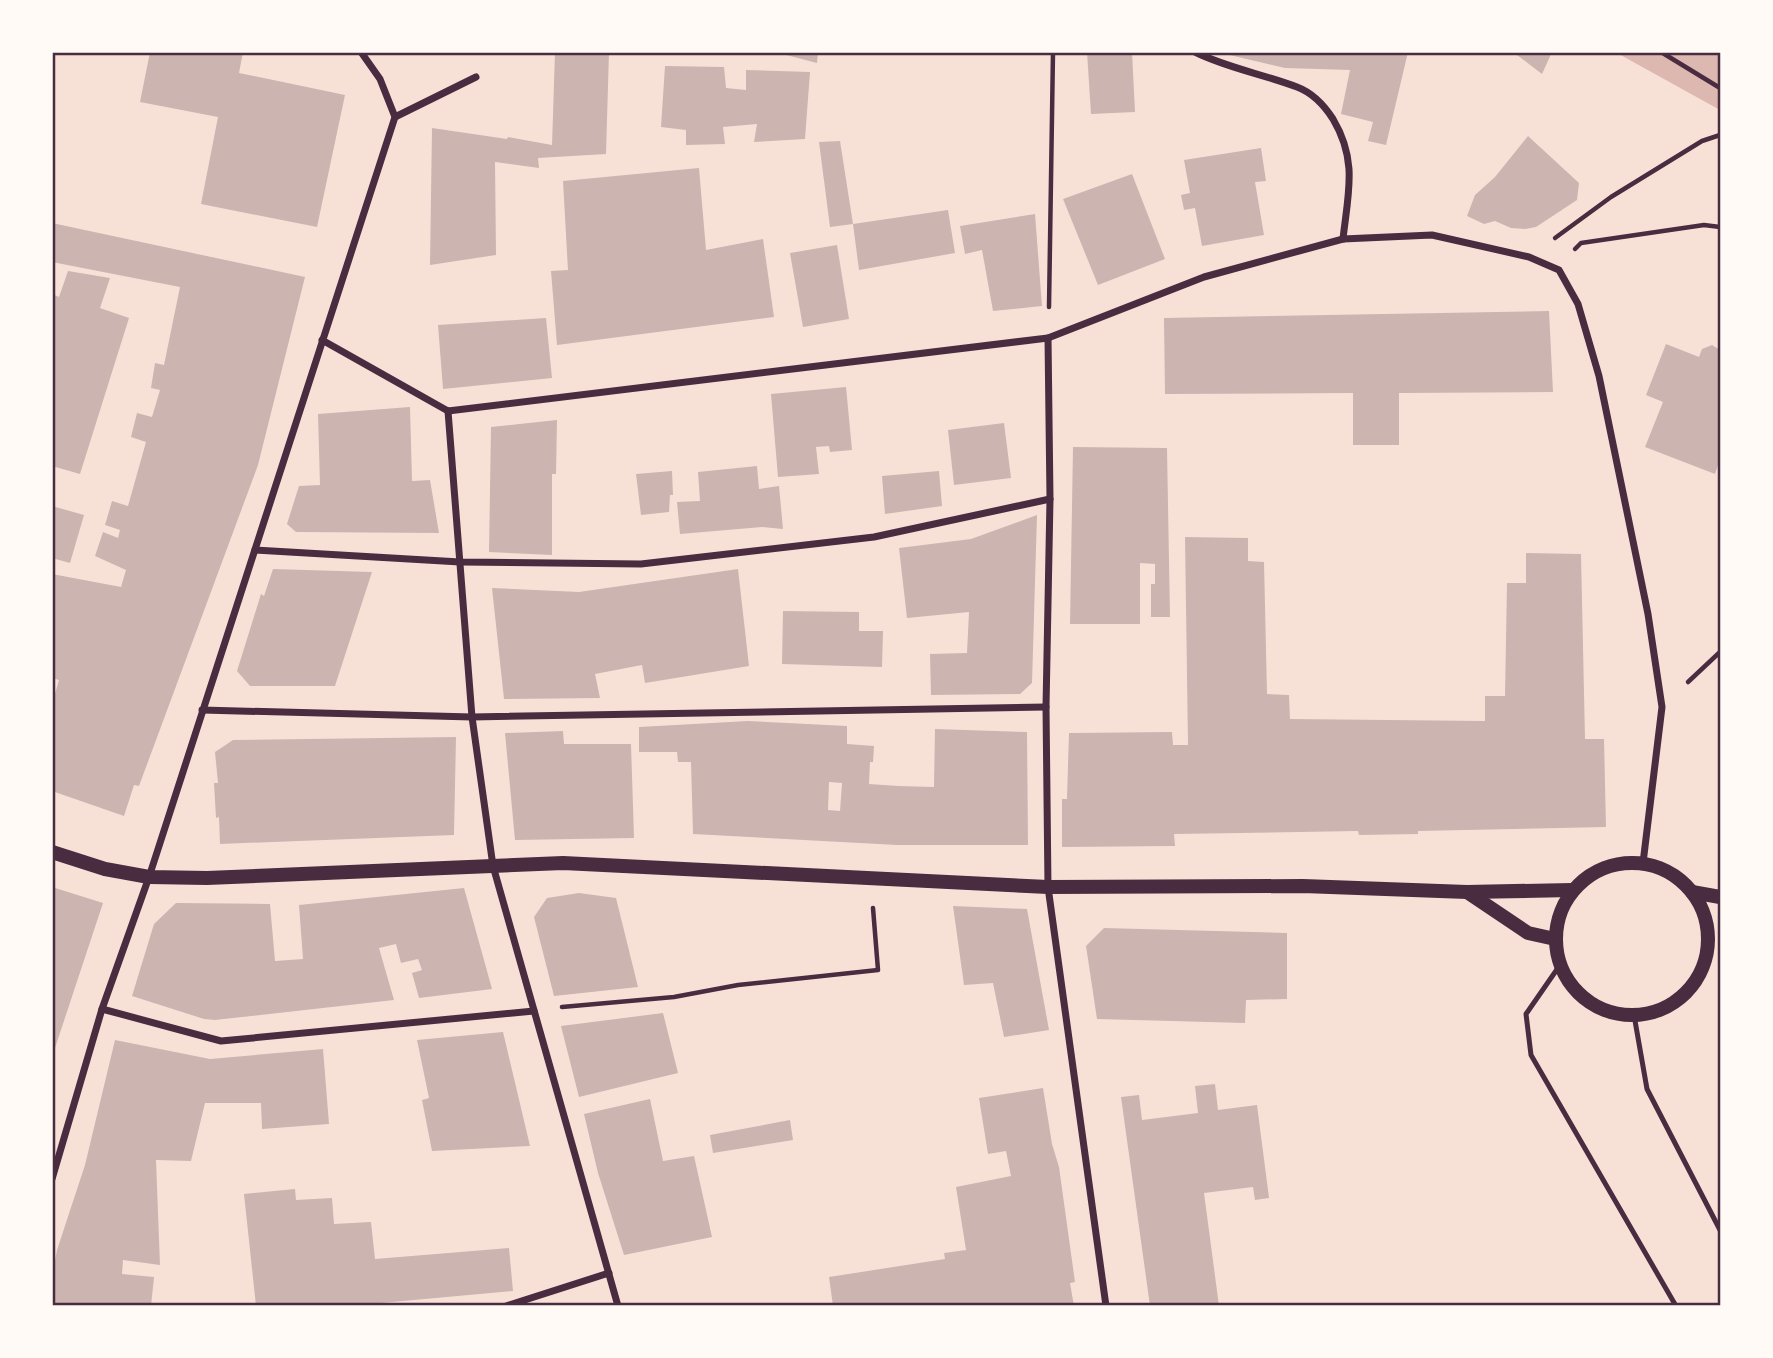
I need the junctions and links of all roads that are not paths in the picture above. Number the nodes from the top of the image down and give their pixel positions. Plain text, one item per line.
1 (361, 52) edge
2 (1195, 52) edge
3 (476, 77) dead end
4 (395, 117) junction
5 (1343, 239) junction
6 (1048, 338) junction
7 (322, 340) junction
8 (448, 411) junction
9 (1050, 499) junction
10 (255, 550) junction
11 (460, 562) junction
12 (1046, 707) junction
13 (202, 710) junction
14 (472, 717) junction
15 (52, 852) edge
16 (1643, 863) junction
17 (493, 866) junction
18 (149, 877) junction
19 (1048, 887) junction
20 (1572, 890) junction
21 (1467, 892) junction
22 (1692, 892) junction
23 (1720, 897) edge
24 (1555, 939) junction
25 (1714, 940) edge
26 (1560, 965) junction
27 (102, 1009) junction
28 (534, 1011) junction
29 (1634, 1015) junction
30 (52, 1179) edge
31 (1720, 1230) edge
32 (609, 1273) junction
33 (506, 1306) edge
34 (618, 1306) edge
35 (1106, 1306) edge
36 (1676, 1306) edge

1 - 4 street
2 - 5 street
3 - 4 street
4 - 7 street
5 - 6 street
5 - 16 street
6 - 8 street
6 - 9 street
7 - 8 street
7 - 10 street
8 - 11 street
9 - 11 street
9 - 12 street
10 - 11 street
10 - 13 street
11 - 14 street
12 - 14 street
12 - 19 street
13 - 14 street
13 - 18 street
14 - 17 street
15 - 18 main road
16 - 20 main road
16 - 22 main road
17 - 18 main road
17 - 19 main road
17 - 28 street
18 - 27 street
19 - 21 main road
19 - 35 street
20 - 21 main road
20 - 24 main road
21 - 24 main road
22 - 23 main road
22 - 25 main road
24 - 26 main road
25 - 29 main road
26 - 29 main road
26 - 36 lane
27 - 28 street
27 - 30 street
28 - 32 street
29 - 31 lane
32 - 33 street
32 - 34 street

